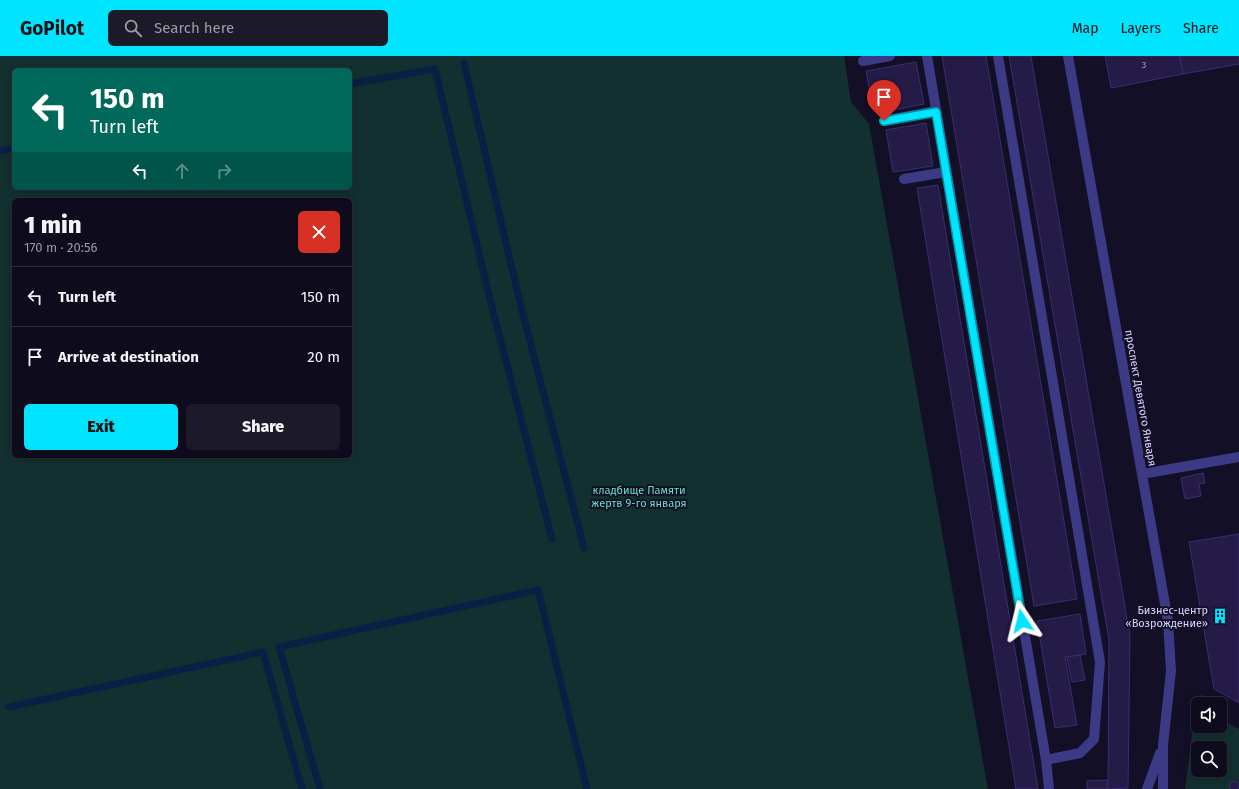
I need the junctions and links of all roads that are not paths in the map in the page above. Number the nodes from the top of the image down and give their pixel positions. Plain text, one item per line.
1 (890, 56) edge
2 (927, 56) edge
3 (998, 56) edge
4 (1068, 56) edge
5 (863, 61) dead end
6 (936, 112) junction
7 (884, 121) dead end
8 (946, 172) junction
9 (904, 179) dead end
10 (1239, 457) edge
11 (1142, 474) junction
12 (1163, 745) junction
13 (1046, 760) junction
14 (1049, 789) edge
15 (1147, 789) edge
16 (1163, 789) edge

1 - 5 street
2 - 6 street
3 - 13 street
4 - 11 street, проспект Девятого Января
6 - 7 street
6 - 8 street
8 - 9 street
8 - 13 street
10 - 11 street
11 - 12 street, проспект Девятого Января
12 - 15 street, проспект Девятого Января
12 - 16 street, проспект Девятого Января
13 - 14 street

